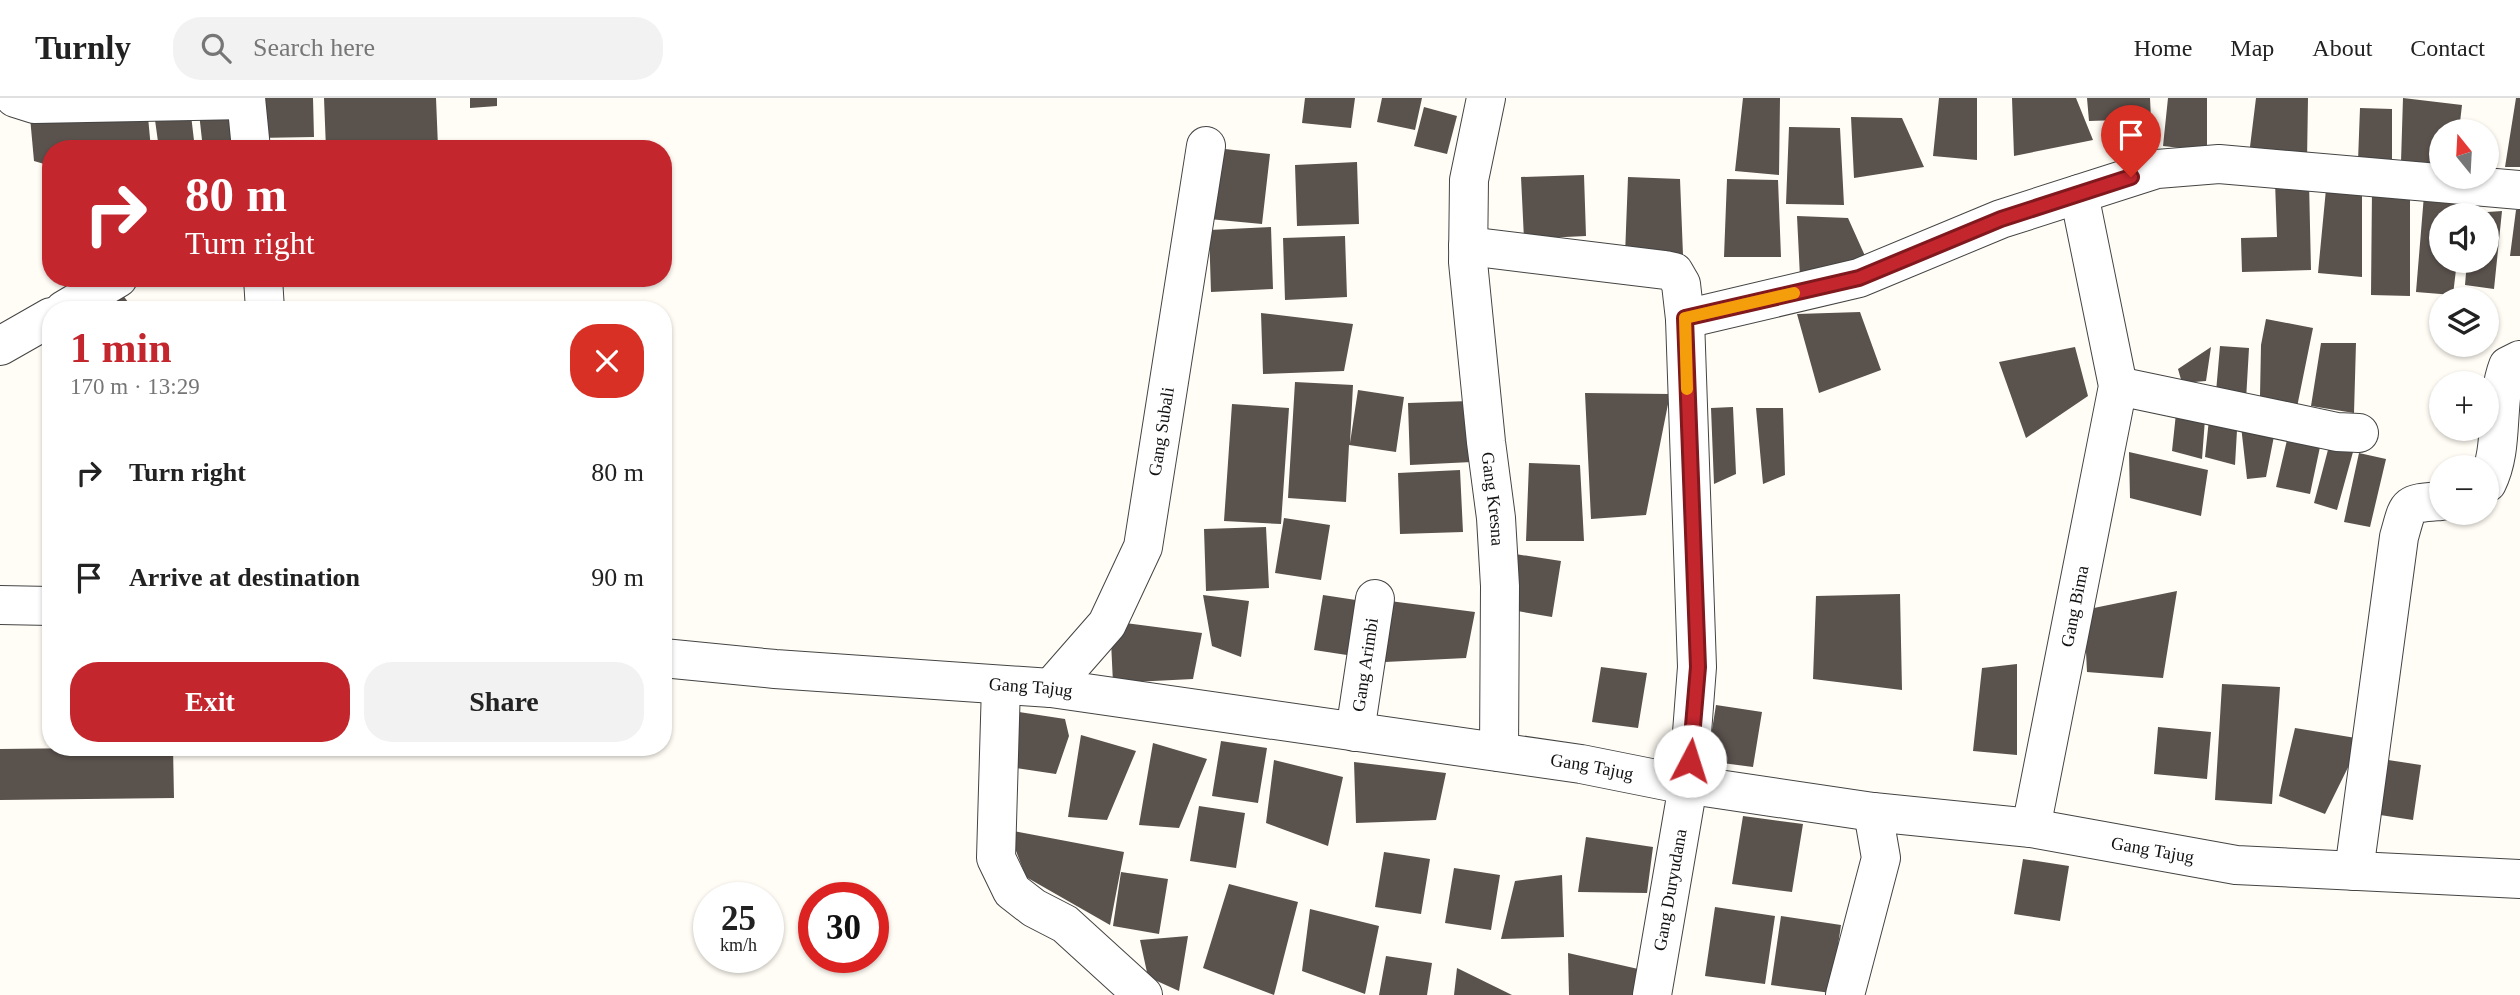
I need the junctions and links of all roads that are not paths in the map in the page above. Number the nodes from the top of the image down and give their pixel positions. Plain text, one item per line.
1 (15, 98) edge
2 (1486, 98) edge
3 (246, 99) edge
4 (250, 140) edge
5 (1206, 146) dead end
6 (2520, 190) edge
7 (2079, 194) junction
8 (1468, 246) junction
9 (103, 287) edge
10 (79, 301) edge
11 (1685, 318) junction
12 (42, 322) edge
13 (0, 346) edge
14 (2520, 360) edge
15 (2118, 386) junction
16 (2359, 433) dead end
17 (2495, 455) edge
18 (2429, 502) edge
19 (1375, 599) dead end
20 (0, 605) edge
21 (42, 606) edge
22 (672, 659) edge
23 (1001, 685) junction
24 (1051, 688) junction
25 (1355, 732) junction
26 (1499, 752) junction
27 (1688, 785) junction
28 (1873, 812) junction
29 (2031, 828) junction
30 (2354, 871) junction
31 (2520, 879) edge
32 (1143, 995) edge
33 (1651, 995) edge
34 (1846, 995) edge

1 - 3 street
2 - 8 street, Gang Kresna
3 - 4 street
5 - 24 street, Gang Subali
6 - 7 street
7 - 11 street
7 - 15 street
8 - 11 street, Gang Duryudana
8 - 26 street, Gang Kresna
9 - 10 street
11 - 27 street, Gang Duryudana
12 - 13 street
14 - 17 street
15 - 16 street
15 - 29 street, Gang Bima
18 - 30 street
19 - 25 street, Gang Arimbi
20 - 21 street
22 - 23 street, Gang Tajug
23 - 24 street, Gang Tajug
23 - 32 street
24 - 25 street, Gang Tajug
25 - 26 street, Gang Tajug
26 - 27 street, Gang Tajug
27 - 28 street, Gang Tajug
27 - 33 street, Gang Duryudana
28 - 29 street, Gang Tajug
28 - 34 street
29 - 30 street, Gang Tajug
30 - 31 street, Gang Tajug

